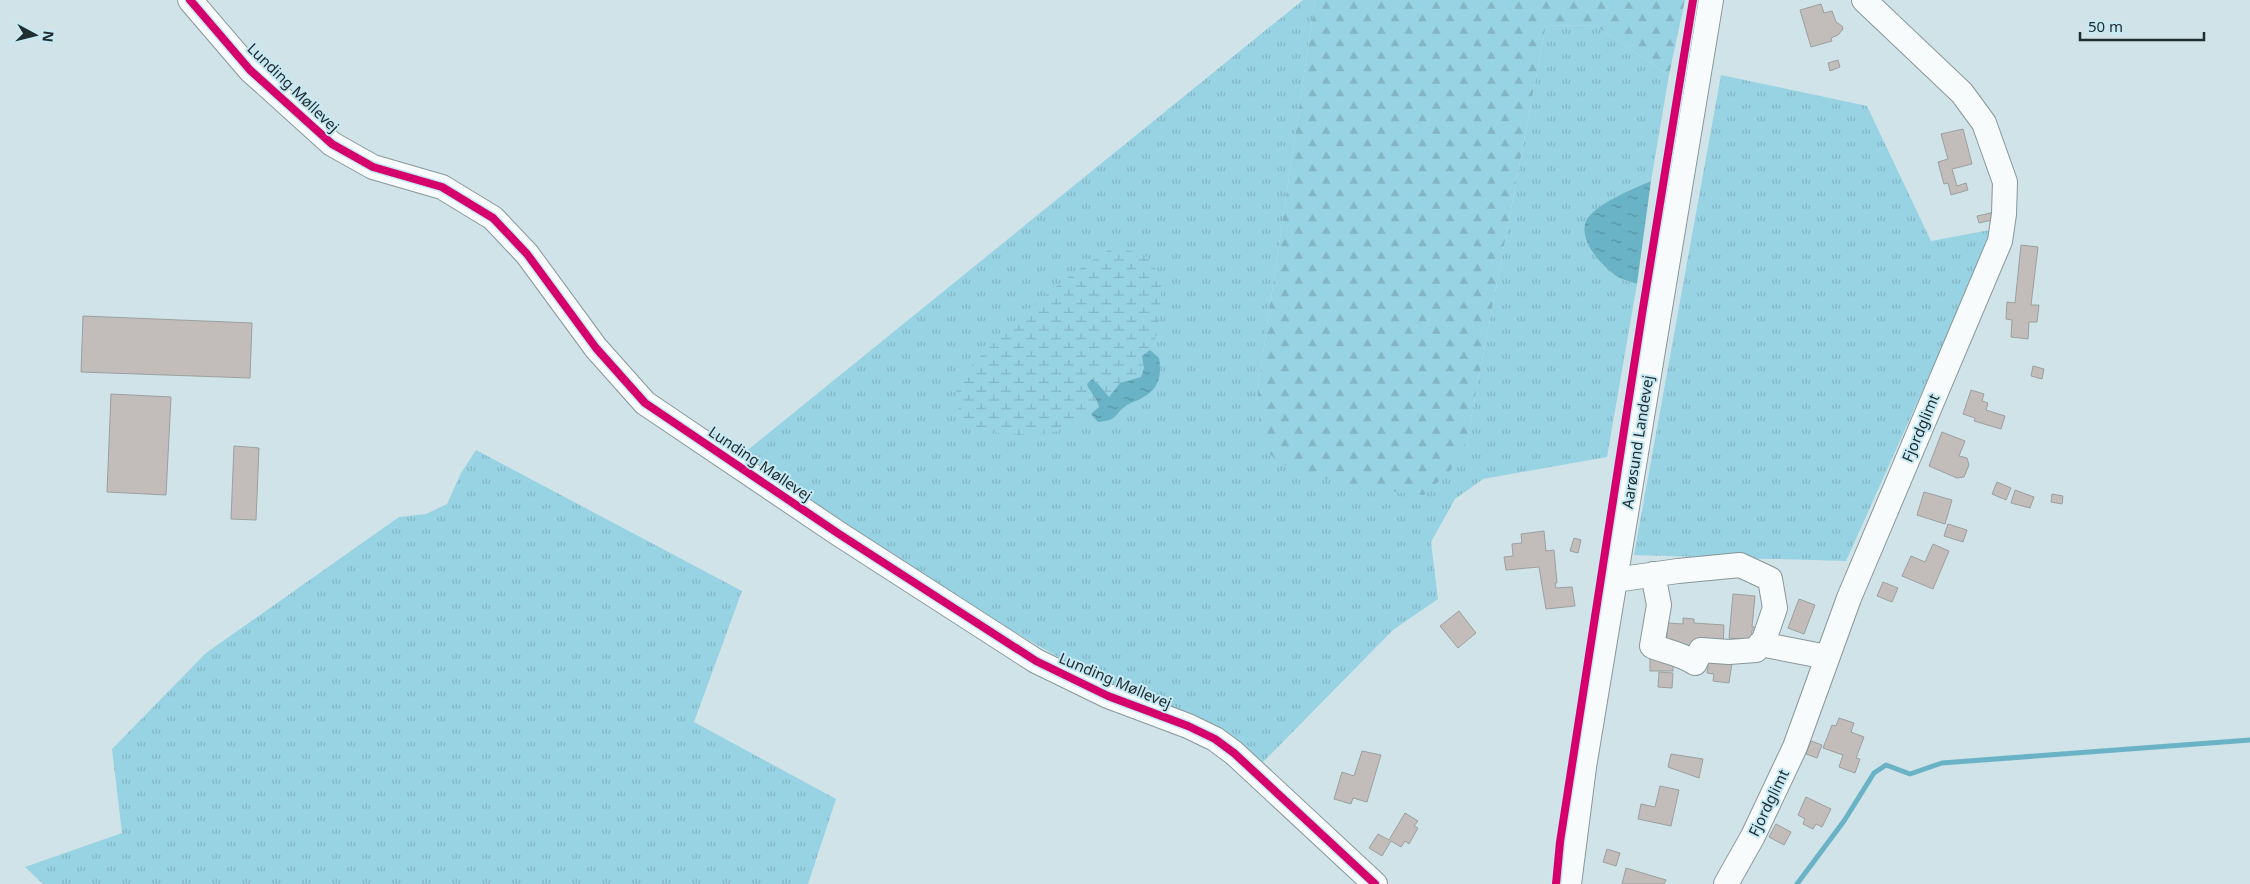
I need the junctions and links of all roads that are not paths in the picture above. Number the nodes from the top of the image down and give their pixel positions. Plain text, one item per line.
1 (190, 0) edge
2 (1710, 0) edge
3 (1864, 0) edge
4 (1653, 574) junction
5 (1615, 580) junction
6 (1760, 644) junction
7 (1828, 657) junction
8 (1375, 884) edge
9 (1570, 884) edge
10 (1726, 884) edge

1 - 8 street, Lunding Møllevej
2 - 5 street, Aarøsund Landevej
3 - 7 street, Fjordglimt
4 - 5 street
4 - 6 street
4 - 6 street
5 - 9 street, Aarøsund Landevej
6 - 7 street
7 - 10 street, Fjordglimt

